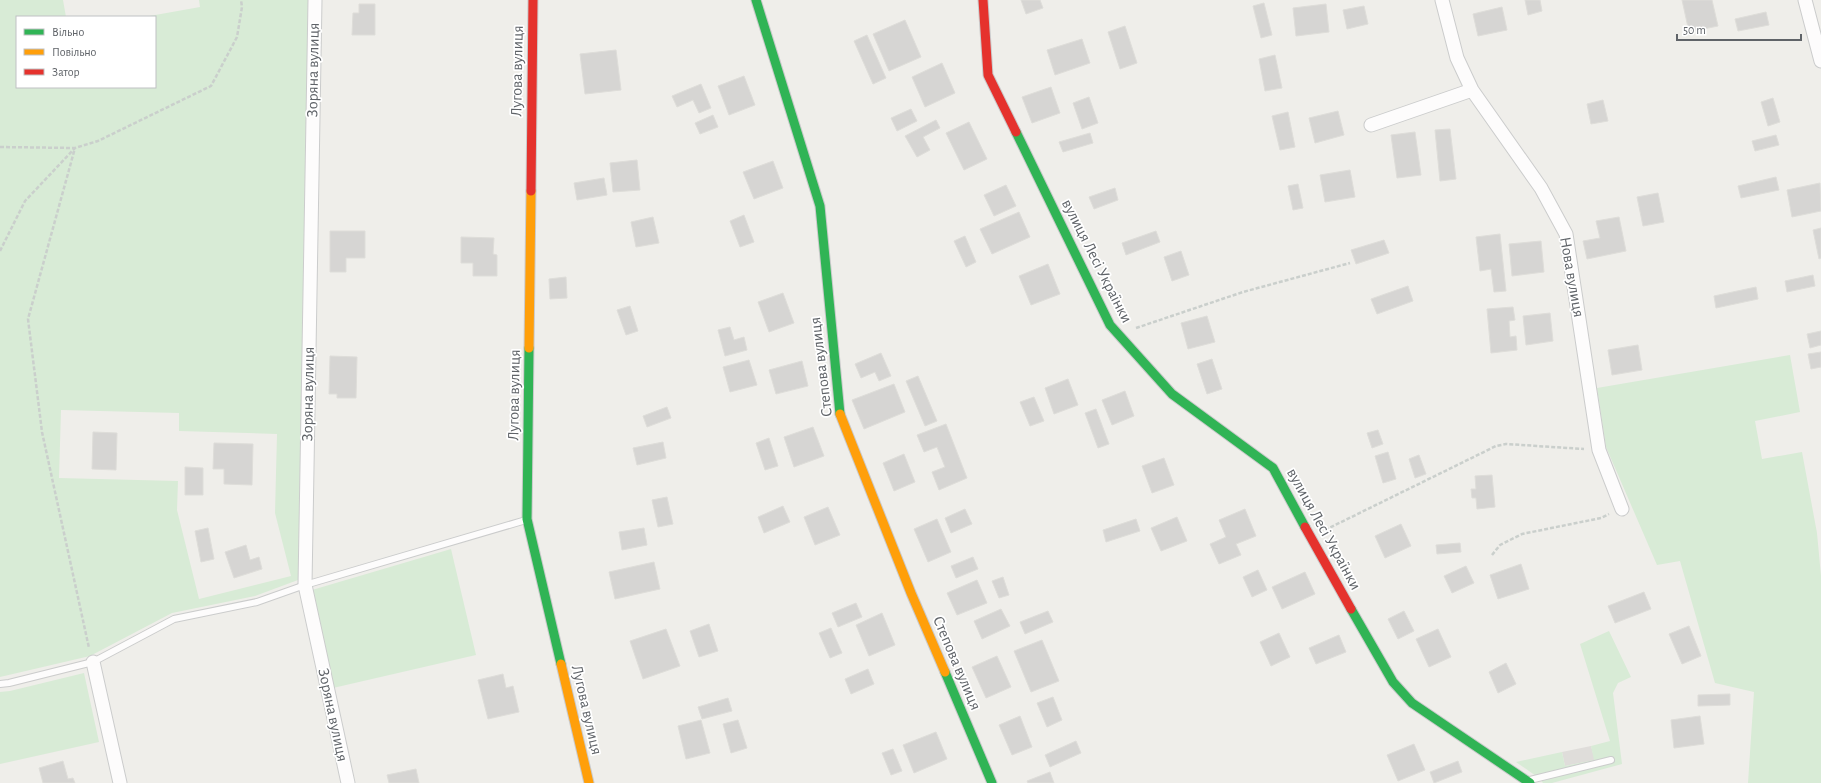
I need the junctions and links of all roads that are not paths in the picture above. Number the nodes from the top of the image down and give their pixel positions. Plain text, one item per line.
1 (315, 0) edge
2 (533, 0) edge
3 (756, 0) edge
4 (983, 0) edge
5 (1442, 0) edge
6 (1805, 0) edge
7 (1821, 61) edge
8 (1472, 90) junction
9 (1371, 125) dead end
10 (1622, 509) road end
11 (527, 519) junction
12 (305, 585) junction
13 (92, 662) junction
14 (0, 684) edge
15 (1611, 760) dead end
16 (1530, 782) edge
17 (120, 783) edge
18 (348, 783) edge
19 (589, 783) edge
20 (992, 783) edge

1 - 12 street, Зоряна вулиця
2 - 11 street, Лугова вулиця
3 - 20 street, Степова вулиця
4 - 16 street, вулиця Лесі Українки
5 - 8 street, Нова вулиця
6 - 7 street
8 - 9 street
8 - 10 street, Нова вулиця
11 - 12 lane
11 - 19 street, Лугова вулиця
12 - 13 lane
12 - 18 street, Зоряна вулиця
13 - 14 lane
13 - 17 street
15 - 16 lane

